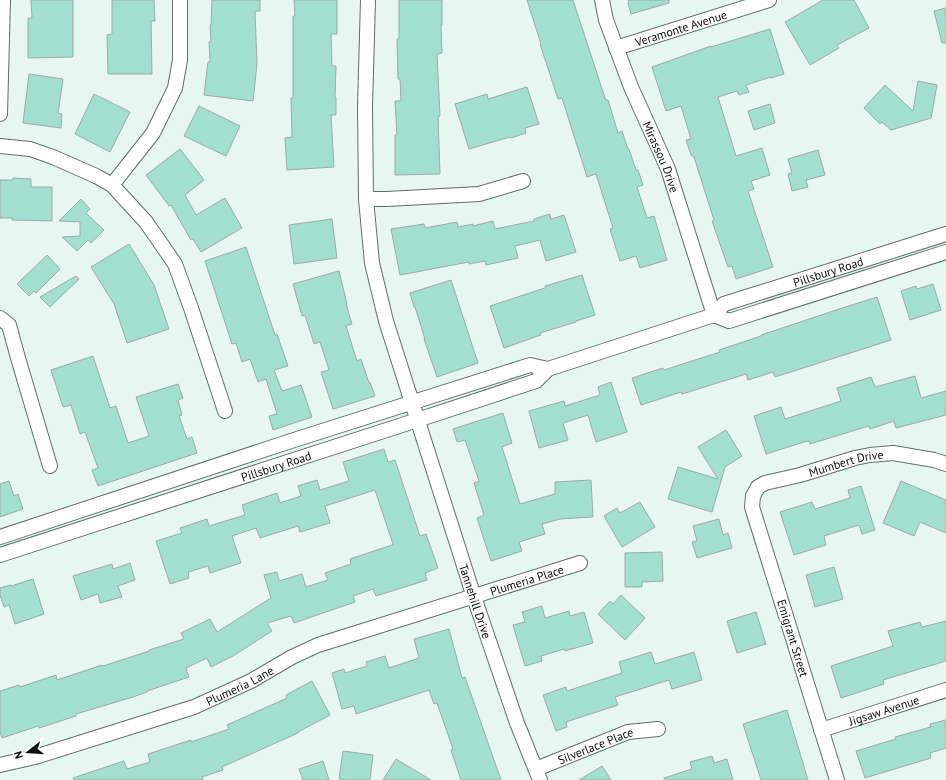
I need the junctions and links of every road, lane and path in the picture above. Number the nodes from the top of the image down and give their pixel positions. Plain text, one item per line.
1 (3, 0) edge
2 (180, 0) edge
3 (368, 0) edge
4 (602, 0) edge
5 (769, 0) edge
6 (616, 48) junction
7 (0, 114) edge
8 (0, 146) edge
9 (522, 181) dead end
10 (112, 185) junction
11 (366, 199) junction
12 (946, 234) edge
13 (946, 252) edge
14 (714, 315) junction
15 (0, 318) edge
16 (548, 369) junction
17 (412, 403) junction
18 (225, 411) dead end
19 (418, 420) junction
20 (946, 464) edge
21 (50, 466) dead end
22 (753, 496) joint
23 (0, 537) edge
24 (0, 555) edge
25 (580, 563) dead end
26 (474, 597) junction
27 (946, 690) edge
28 (658, 729) dead end
29 (821, 730) junction
30 (0, 765) edge
31 (538, 775) edge
32 (837, 780) edge

1 - 7 street
2 - 10 street
3 - 11 street, Tannehill Drive
4 - 6 street, Mirassou Drive
5 - 6 street, Veramonte Avenue
6 - 14 street, Mirassou Drive
8 - 10 street
9 - 11 street
10 - 18 street
11 - 17 street, Tannehill Drive
12 - 14 street, Pillsbury Road
13 - 14 street, Pillsbury Road
14 - 16 street, Pillsbury Road
15 - 21 street
16 - 17 street, Pillsbury Road
16 - 19 street, Pillsbury Road
17 - 19 street, Tannehill Drive
17 - 23 street, Pillsbury Road
19 - 24 street, Pillsbury Road
19 - 26 street, Tannehill Drive
20 - 22 street, Mumbert Drive
22 - 29 street, Emigrant Street
25 - 26 street, Plumeria Place
26 - 30 street, Plumeria Lane
26 - 31 street, Tannehill Drive
27 - 29 street, Jigsaw Avenue
28 - 31 street, Silverlace Place
29 - 32 street, Emigrant Street

